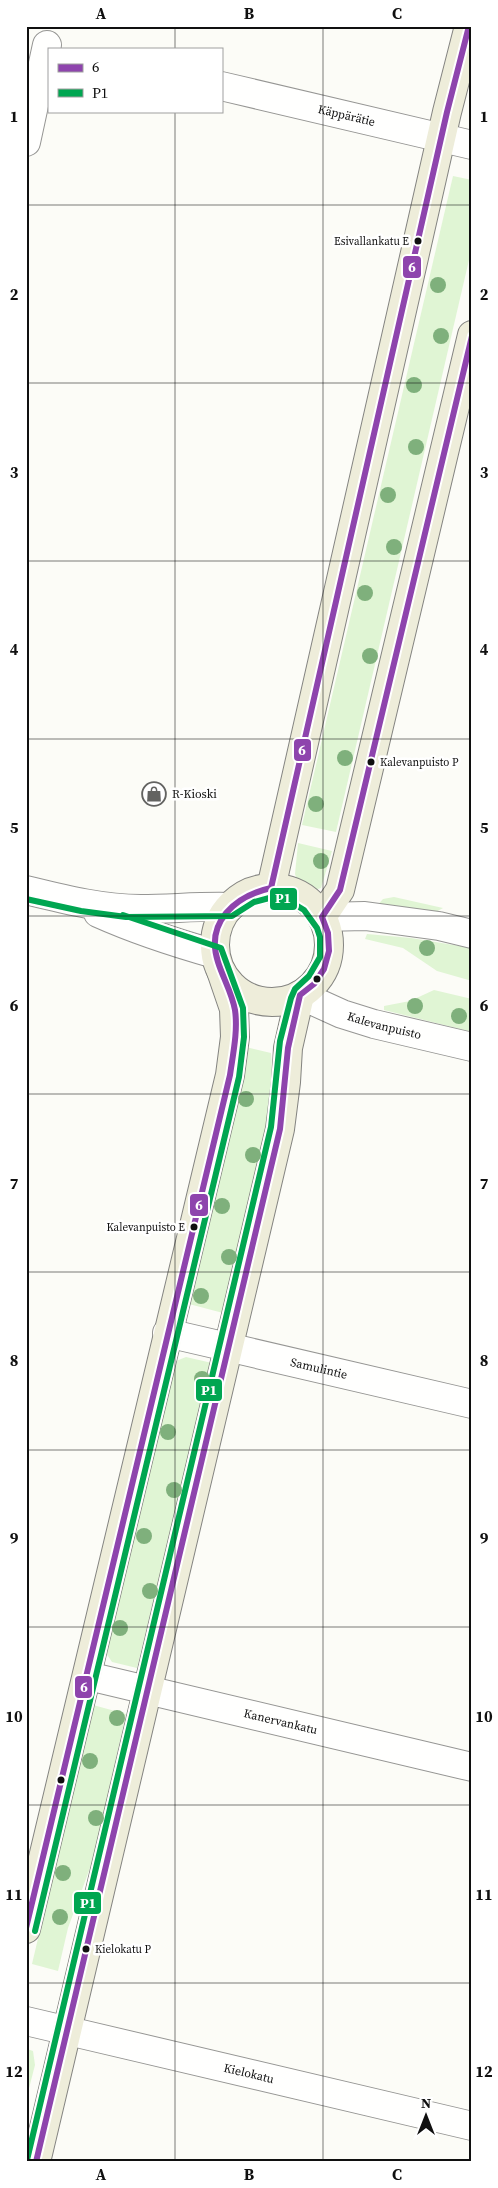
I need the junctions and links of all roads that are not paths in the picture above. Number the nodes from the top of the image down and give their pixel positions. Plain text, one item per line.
1 (469, 26) edge
2 (46, 44) edge
3 (222, 86) edge
4 (442, 138) junction
5 (26, 142) edge
6 (472, 145) edge
7 (472, 335) edge
8 (271, 888) junction
9 (26, 890) edge
10 (74, 902) junction
11 (230, 907) junction
12 (322, 917) junction
13 (472, 934) edge
14 (218, 962) junction
15 (300, 995) junction
16 (472, 1048) edge
17 (167, 1333) junction
18 (229, 1348) junction
19 (472, 1404) edge
20 (88, 1676) junction
21 (148, 1690) junction
22 (472, 1768) edge
23 (26, 1929) edge
24 (26, 2021) edge
25 (66, 2030) junction
26 (472, 2126) edge
27 (36, 2162) edge

1 - 4 main road
2 - 5 street
3 - 4 street, Käppärätie
4 - 6 street, Käppärätie
4 - 8 main road
7 - 12 main road
8 - 11 main road
8 - 12 main road
9 - 10 street
10 - 11 street
10 - 14 street
11 - 14 main road
12 - 13 street
12 - 15 main road
14 - 15 main road
14 - 17 main road
15 - 16 street, Kalevanpuisto
15 - 18 main road
17 - 18 street, Samulintie
17 - 20 main road
18 - 19 street, Samulintie
18 - 21 main road
20 - 21 street, Kanervankatu
20 - 23 main road
21 - 22 street, Kanervankatu
21 - 25 main road
24 - 25 street, Kielokatu
25 - 26 street, Kielokatu
25 - 27 main road

